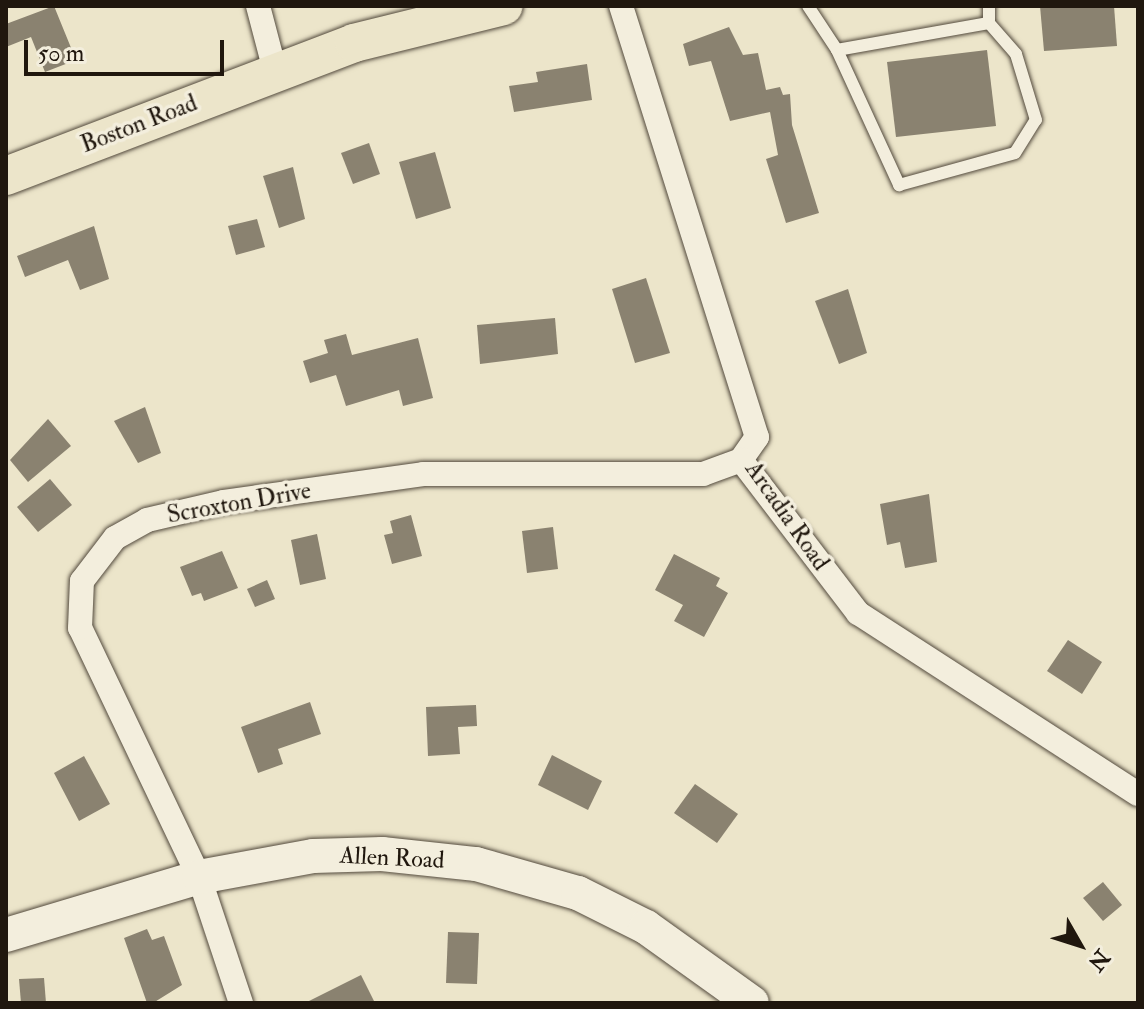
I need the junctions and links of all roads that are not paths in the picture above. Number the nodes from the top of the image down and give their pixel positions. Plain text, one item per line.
1 (258, 6) edge
2 (503, 6) edge
3 (621, 6) edge
4 (808, 6) edge
5 (989, 6) edge
6 (989, 23) junction
7 (837, 50) junction
8 (275, 71) junction
9 (6, 176) edge
10 (741, 460) junction
11 (1138, 794) edge
12 (199, 877) junction
13 (6, 935) edge
14 (241, 1003) edge
15 (752, 1003) edge

1 - 8 street
2 - 8 main road, Boston Road
3 - 10 street, Arcadia Road
4 - 7 lane
5 - 6 lane
6 - 7 lane
6 - 7 lane
8 - 9 main road, Boston Road
10 - 11 street, Arcadia Road
10 - 12 street, Scroxton Drive
12 - 13 street, Allen Road
12 - 14 street, Scroxton Drive
12 - 15 street, Allen Road

